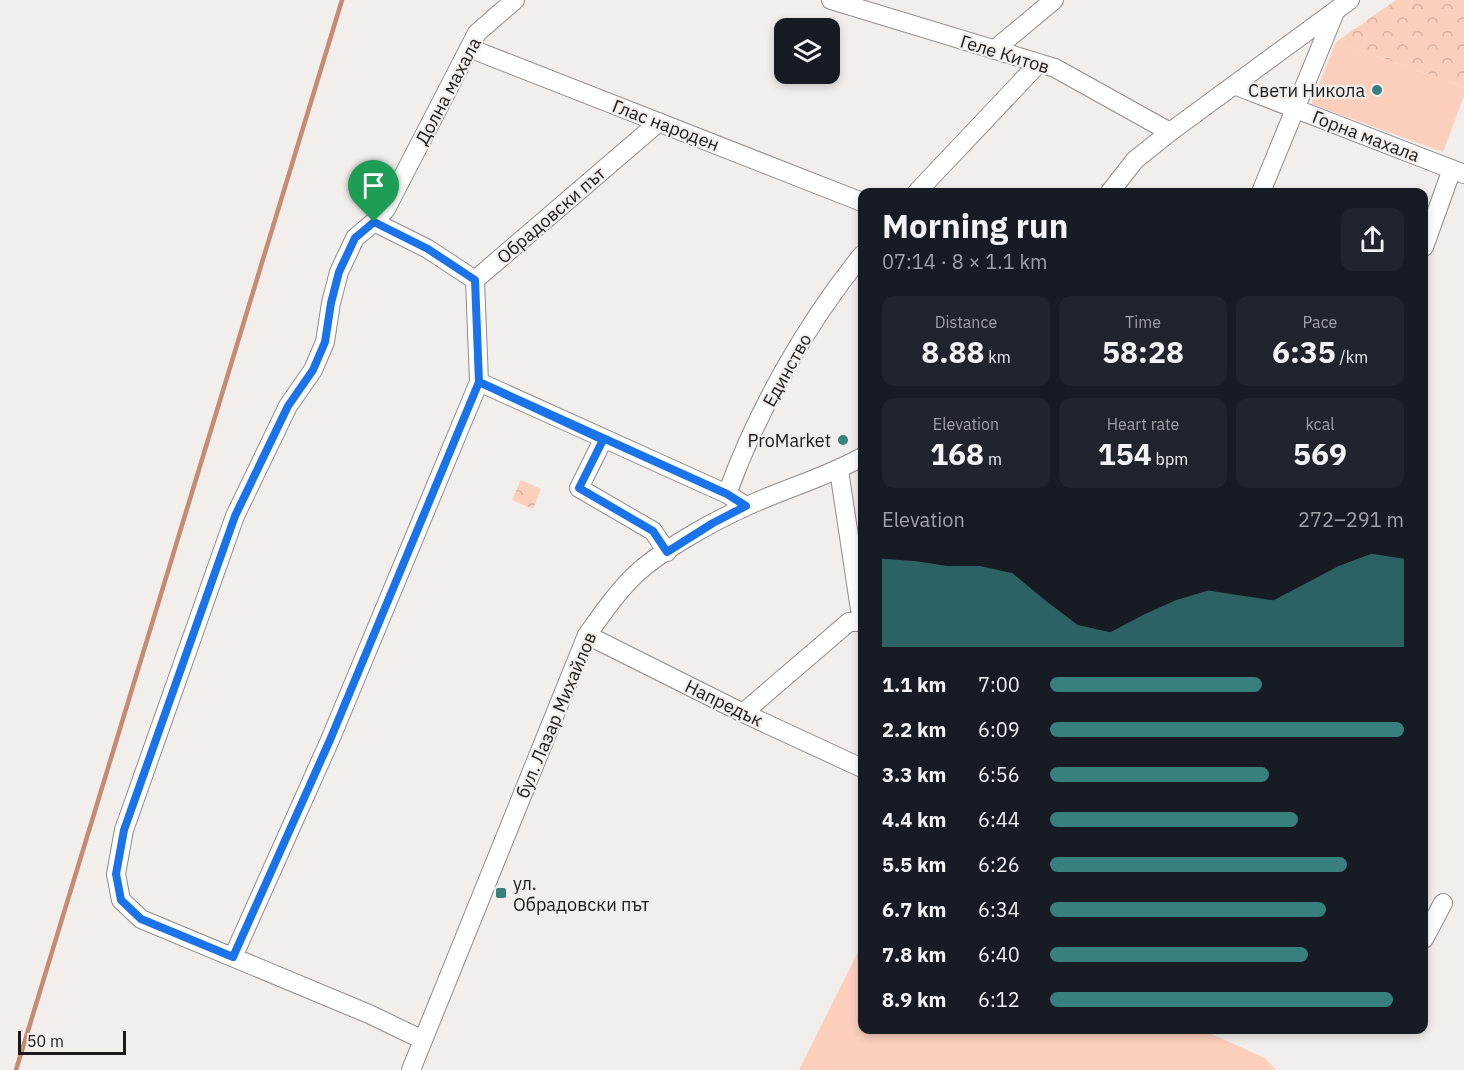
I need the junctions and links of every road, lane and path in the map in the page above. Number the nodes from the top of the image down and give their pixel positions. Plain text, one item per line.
1 (515, 0) edge
2 (831, 0) edge
3 (1054, 0) edge
4 (1350, 0) edge
5 (1335, 12) junction
6 (470, 48) junction
7 (994, 50) junction
8 (1039, 63) junction
9 (1234, 85) junction
10 (1296, 109) junction
11 (659, 122) junction
12 (1170, 132) junction
13 (1458, 172) edge
14 (920, 188) edge
15 (1113, 188) edge
16 (1263, 188) edge
17 (858, 200) edge
18 (374, 222) junction
19 (1428, 238) edge
20 (858, 260) edge
21 (475, 280) junction
22 (479, 382) junction
23 (603, 440) junction
24 (858, 459) edge
25 (839, 470) junction
26 (727, 494) junction
27 (746, 506) junction
28 (667, 552) junction
29 (858, 596) edge
30 (858, 623) edge
31 (587, 635) junction
32 (743, 713) junction
33 (858, 766) edge
34 (1443, 903) dead end
35 (1428, 931) edge
36 (233, 957) junction
37 (423, 1041) junction
38 (411, 1070) edge

1 - 6 street, Долна махала
2 - 7 street, Геле Китов
3 - 7 street
4 - 5 street
5 - 9 street
5 - 10 street
6 - 11 street, Глас народен
6 - 18 street, Долна махала
7 - 8 street, Геле Китов
8 - 12 street, Геле Китов
8 - 14 street
9 - 10 street, Горна махала
9 - 12 street
10 - 13 street, Горна махала
10 - 16 street
11 - 17 street, Глас народен
11 - 21 street, Обрадовски път
12 - 15 street
13 - 19 street
18 - 21 street
18 - 36 street, Долна махала
20 - 26 street, Единство
21 - 22 street
22 - 23 street
22 - 36 street
23 - 26 street
23 - 28 street
24 - 25 street, бул. Лазар Михайлов
25 - 27 street, бул. Лазар Михайлов
25 - 29 street
26 - 27 street
27 - 28 street, бул. Лазар Михайлов
28 - 31 street, бул. Лазар Михайлов
30 - 32 street
31 - 32 street, Напредък
31 - 37 street, бул. Лазар Михайлов
32 - 33 street, Напредък
34 - 35 street
36 - 37 street, Долна махала
37 - 38 street, бул. Лазар Михайлов

